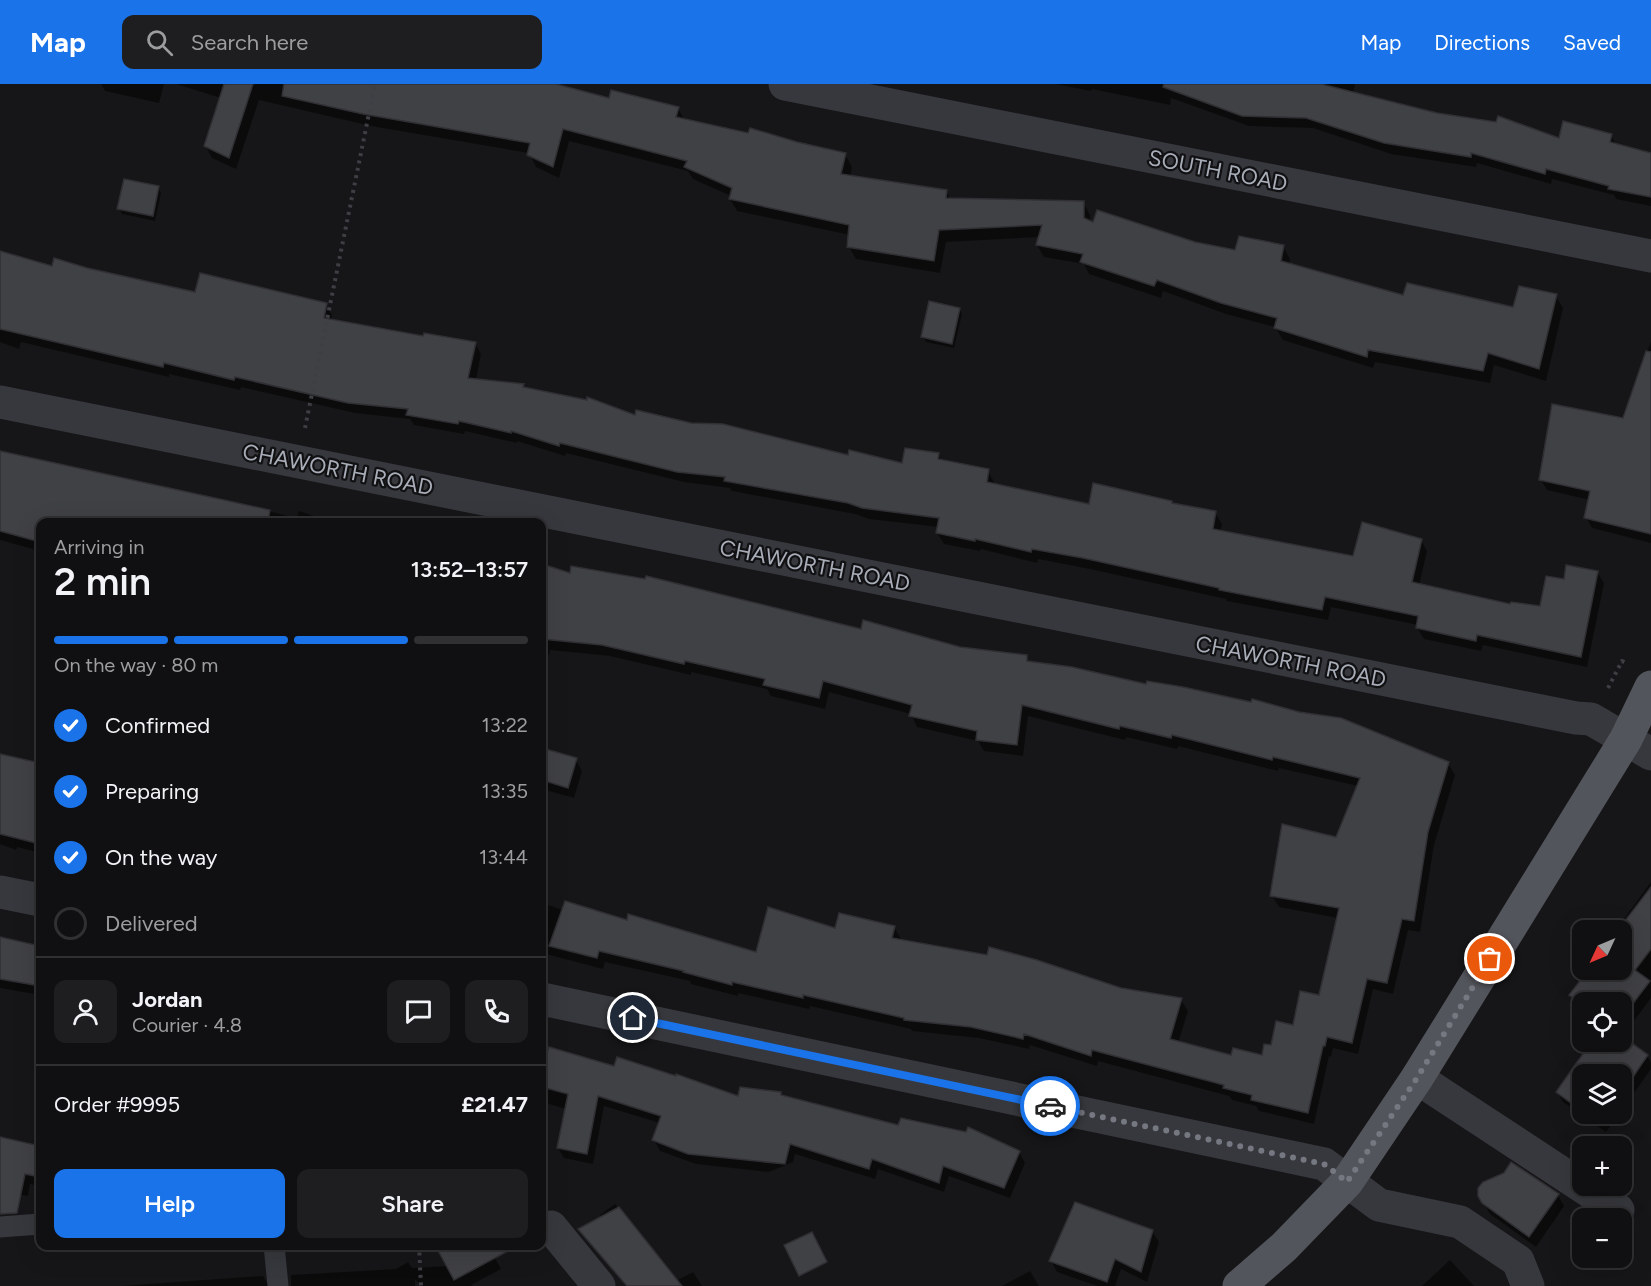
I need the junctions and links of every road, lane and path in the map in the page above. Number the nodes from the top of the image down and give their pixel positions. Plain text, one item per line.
1 (375, 84) edge
2 (785, 84) edge
3 (1651, 256) edge
4 (0, 402) edge
5 (298, 462) junction
6 (1651, 687) edge
7 (1638, 746) edge
8 (0, 892) edge
9 (36, 899) edge
10 (546, 1000) edge
11 (1417, 1078) junction
12 (1347, 1182) junction
13 (1615, 1208) edge
14 (36, 1224) edge
15 (0, 1227) edge
16 (551, 1227) dead end
17 (274, 1250) edge
18 (419, 1250) edge
19 (278, 1286) edge
20 (421, 1286) edge
21 (599, 1286) edge
22 (1239, 1286) edge
23 (1528, 1286) edge

1 - 5 path
2 - 3 street, SOUTH ROAD
4 - 5 street, CHAWORTH ROAD
5 - 7 street, CHAWORTH ROAD
6 - 7 main road
7 - 11 main road
8 - 9 street
10 - 12 street
11 - 12 main road
11 - 13 street
12 - 22 main road
12 - 23 street
14 - 15 lane
16 - 21 street
17 - 19 lane
18 - 20 path

